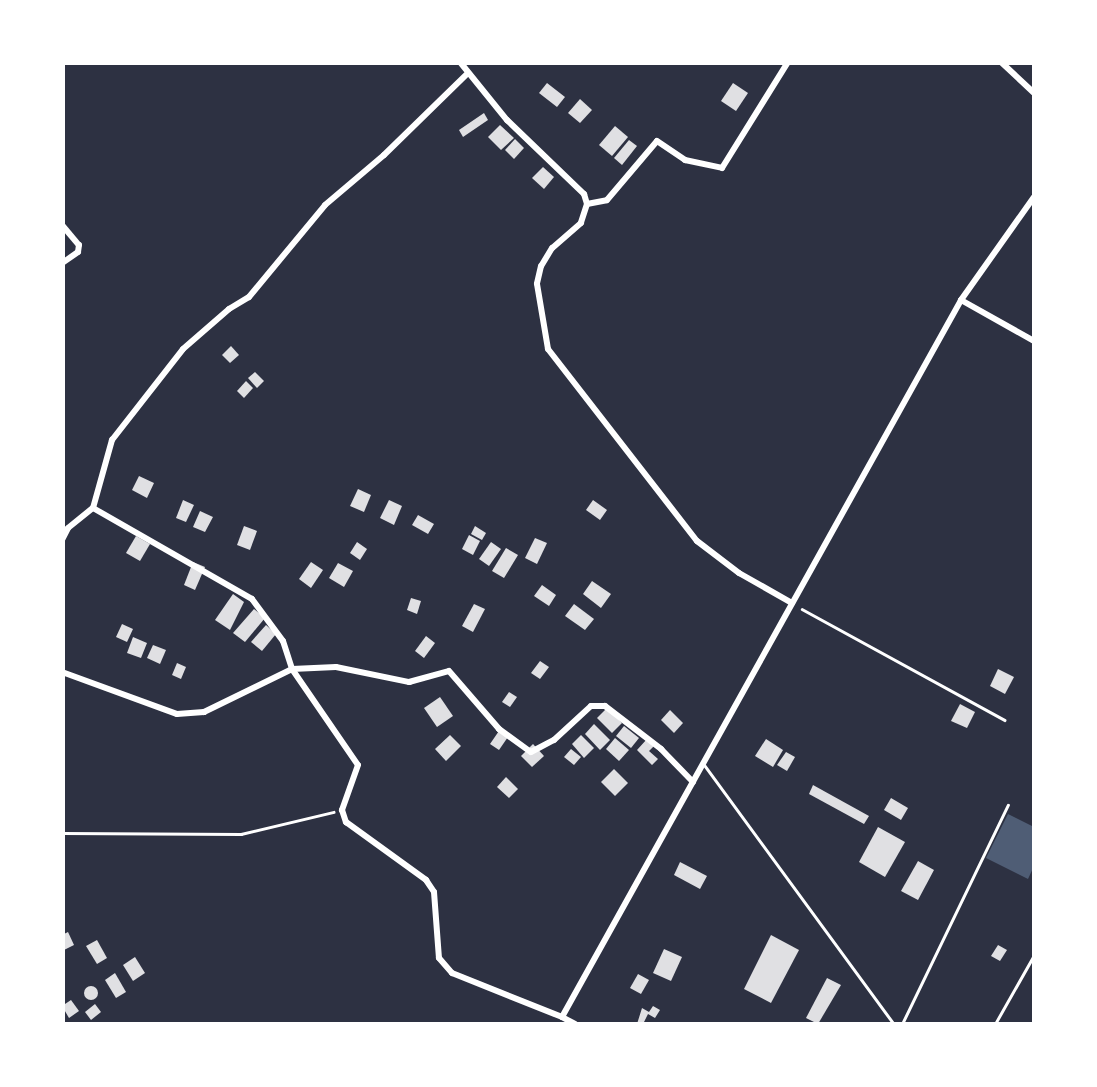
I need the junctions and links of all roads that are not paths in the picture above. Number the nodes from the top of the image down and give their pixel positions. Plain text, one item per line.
1 (460, 62) edge
2 (788, 62) edge
3 (1001, 62) edge
4 (466, 75) junction
5 (1034, 93) edge
6 (1034, 197) edge
7 (587, 204) junction
8 (62, 225) edge
9 (62, 263) edge
10 (961, 300) junction
11 (1034, 341) edge
12 (92, 508) junction
13 (65, 526) edge
14 (62, 540) edge
15 (792, 603) junction
16 (292, 669) junction
17 (62, 672) edge
18 (704, 763) junction
19 (692, 782) junction
20 (1008, 805) dead end
21 (562, 1017) junction
22 (575, 1024) edge
23 (894, 1024) edge
24 (902, 1024) edge

1 - 4 street
2 - 7 street
3 - 5 street
4 - 7 street
4 - 12 street
6 - 10 street
7 - 15 street
8 - 9 street
10 - 11 street
10 - 15 street
12 - 13 street
12 - 16 street
13 - 14 street
15 - 18 street
16 - 17 street
16 - 19 street
16 - 21 street
18 - 19 street
18 - 23 lane
19 - 21 street
20 - 24 lane
21 - 22 street

